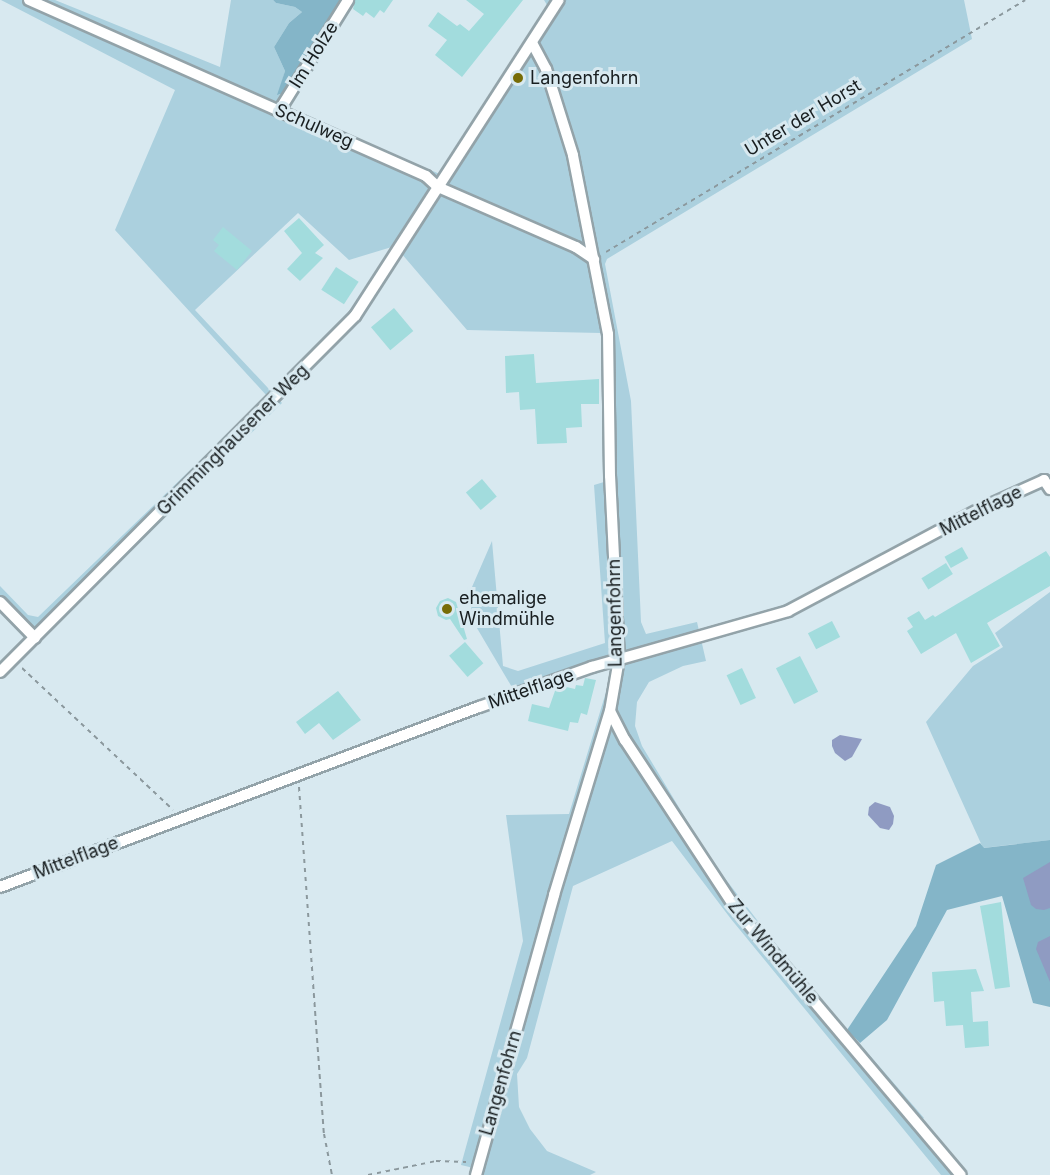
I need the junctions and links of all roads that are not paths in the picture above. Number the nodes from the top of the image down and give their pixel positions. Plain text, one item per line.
1 (29, 0) edge
2 (348, 0) edge
3 (559, 0) edge
4 (531, 43) junction
5 (279, 111) junction
6 (438, 187) junction
7 (594, 259) junction
8 (1050, 489) edge
9 (0, 602) edge
10 (35, 638) junction
11 (619, 660) junction
12 (0, 672) edge
13 (610, 711) junction
14 (0, 887) edge
15 (477, 1169) edge
16 (961, 1175) edge

1 - 5 street, Schulweg
2 - 5 street, Im Holze
3 - 4 street, Grimminghausener Weg
4 - 6 street, Grimminghausener Weg
4 - 7 street, Langenfohrn
5 - 6 street, Schulweg
6 - 7 street, Schulweg
6 - 10 street, Grimminghausener Weg
7 - 11 street, Langenfohrn
8 - 11 street, Mittelflage
9 - 10 street
10 - 12 street, Grimminghausener Weg
11 - 13 street, Langenfohrn
11 - 14 street, Mittelflage
13 - 15 street, Langenfohrn
13 - 16 street, Zur Windmühle

